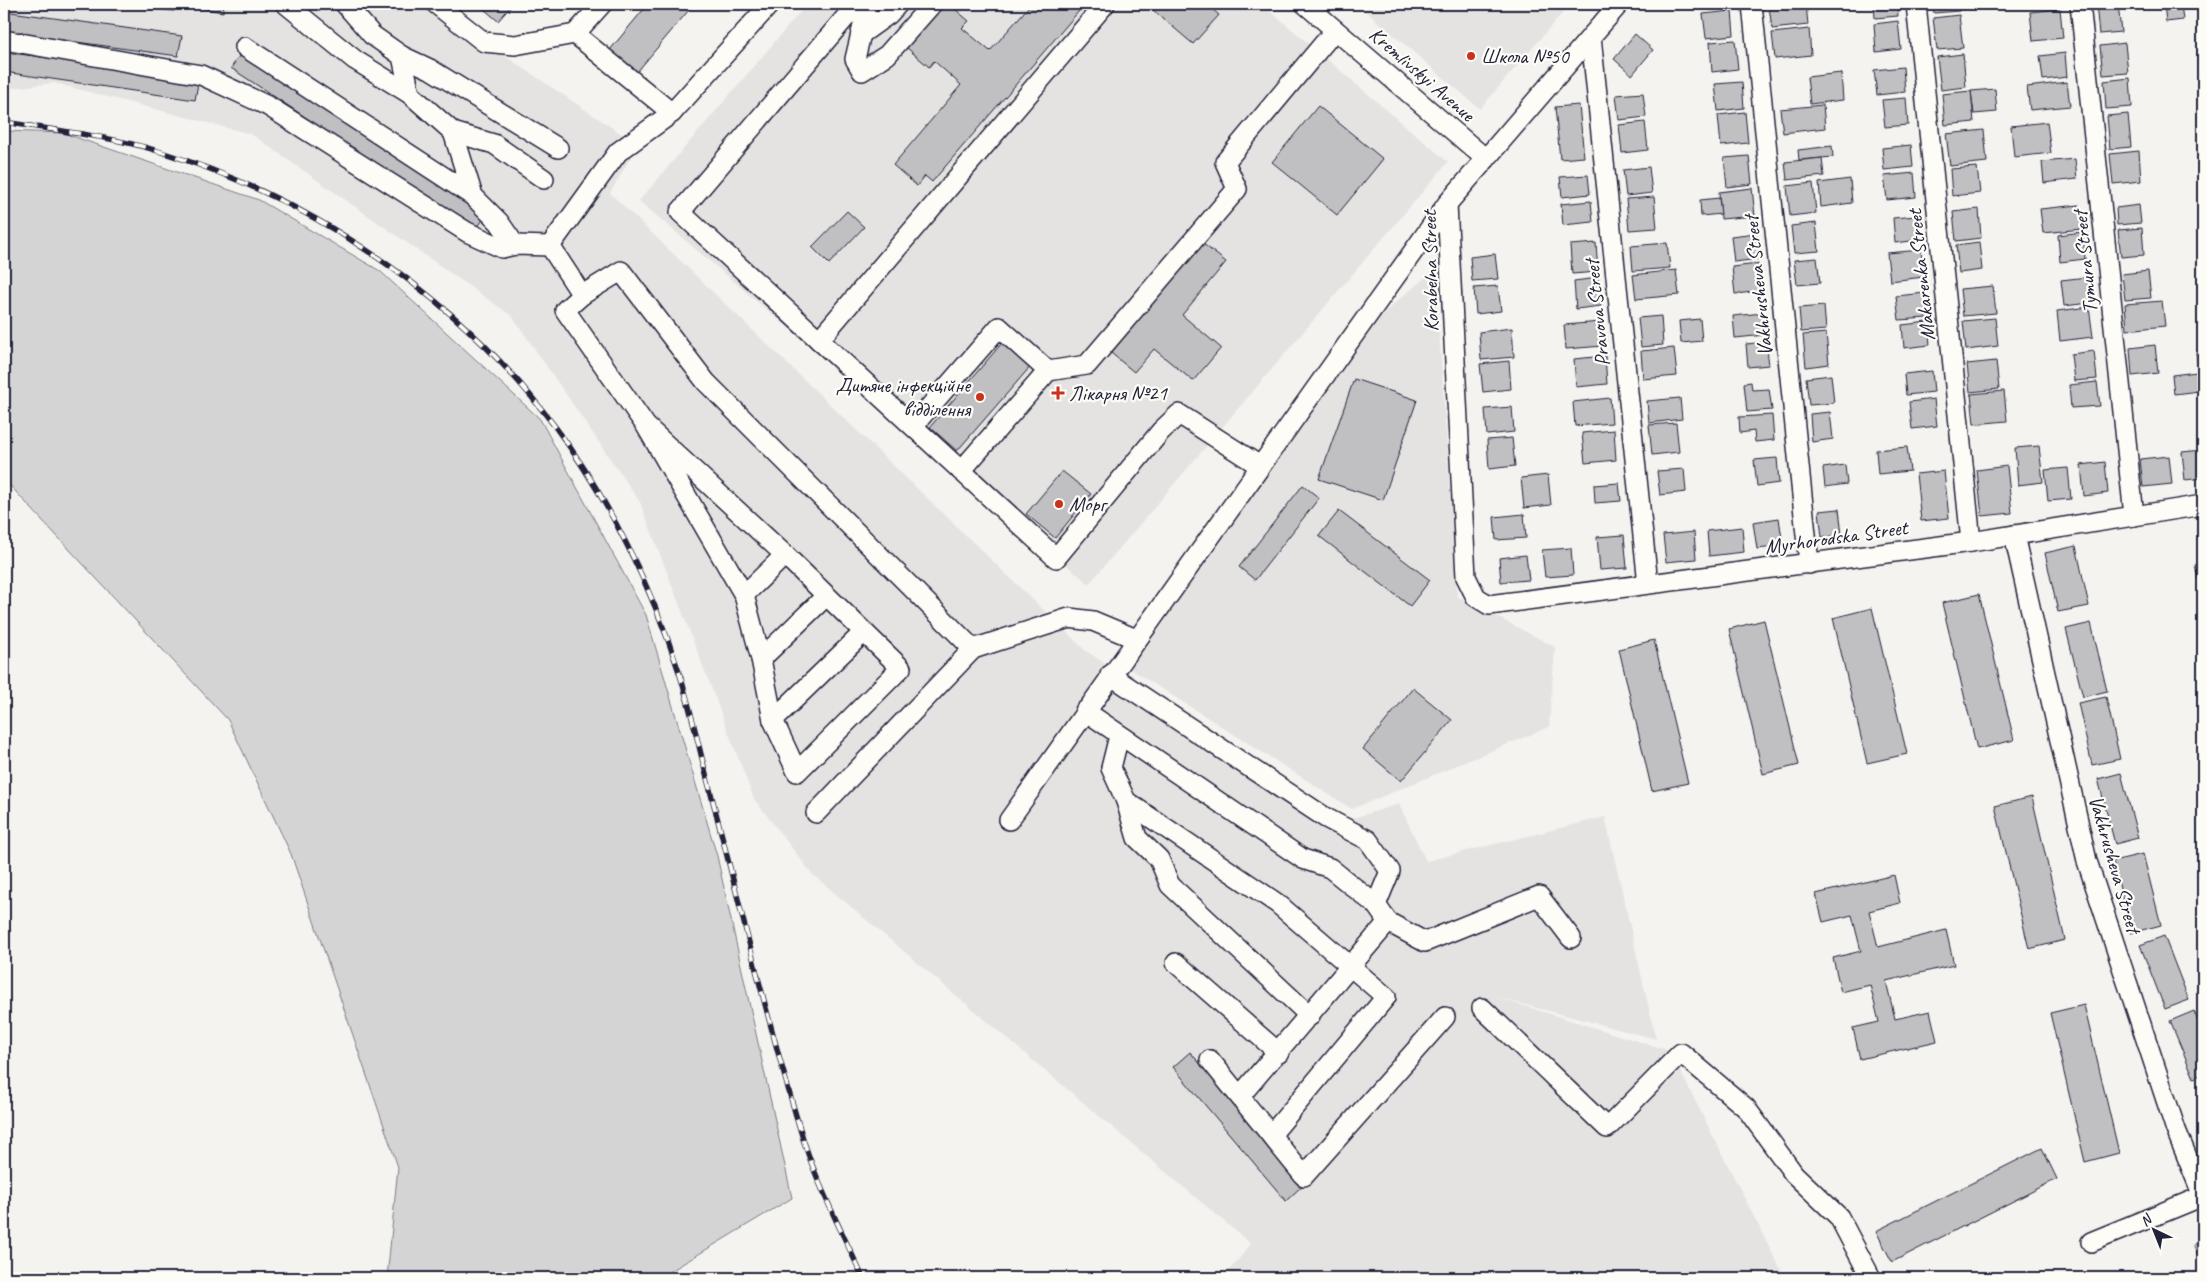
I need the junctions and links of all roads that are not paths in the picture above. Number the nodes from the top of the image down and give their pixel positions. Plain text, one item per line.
1 (286, 4) edge
2 (345, 4) edge
3 (436, 4) edge
4 (602, 4) edge
5 (770, 4) edge
6 (857, 4) edge
7 (868, 4) edge
8 (898, 4) edge
9 (932, 4) edge
10 (1106, 4) edge
11 (1305, 4) edge
12 (1619, 4) edge
13 (1752, 4) edge
14 (1916, 4) edge
15 (2080, 4) edge
16 (1335, 30) junction
17 (575, 34) junction
18 (861, 34) junction
19 (1591, 37) junction
20 (4, 40) edge
21 (244, 47) dead end
22 (402, 56) junction
23 (410, 94) junction
24 (672, 113) junction
25 (454, 132) junction
26 (558, 148) dead end
27 (1486, 159) junction
28 (544, 179) dead end
29 (473, 196) junction
30 (1447, 204) junction
31 (515, 245) junction
32 (550, 246) junction
33 (582, 295) junction
34 (819, 340) junction
35 (1048, 372) junction
36 (646, 426) junction
37 (913, 426) junction
38 (1260, 466) junction
39 (961, 471) junction
40 (2203, 505) edge
41 (2134, 516) junction
42 (2014, 535) junction
43 (1971, 542) junction
44 (785, 555) junction
45 (1809, 564) junction
46 (1648, 584) junction
47 (744, 595) junction
48 (826, 596) junction
49 (1476, 597) joint
50 (863, 633) junction
51 (1136, 639) junction
52 (973, 649) junction
53 (761, 659) junction
54 (1110, 675) junction
55 (1085, 711) junction
56 (773, 720) junction
57 (1119, 736) junction
58 (1126, 801) junction
59 (816, 813) dead end
60 (1009, 820) dead end
61 (1376, 905) junction
62 (1388, 922) junction
63 (1571, 938) dead end
64 (1176, 963) dead end
65 (1350, 968) junction
66 (1482, 1008) dead end
67 (1310, 1016) junction
68 (1445, 1017) dead end
69 (1279, 1053) junction
70 (1210, 1060) dead end
71 (1240, 1096) junction
72 (1271, 1135) junction
73 (2203, 1196) edge
74 (2091, 1242) dead end
75 (1871, 1278) edge

1 - 23 street
2 - 22 street
3 - 17 street
4 - 17 street
5 - 24 street
6 - 34 street
7 - 18 street
8 - 18 street
9 - 18 street
10 - 34 street
11 - 16 street, Kremlivskyi Avenue
12 - 19 street, Korabelna Street
13 - 45 street, Vakhrusheva Street
14 - 43 street, Makarenka Street
15 - 41 street, Tymura Street
16 - 27 street, Kremlivskyi Avenue
16 - 35 street
17 - 24 street
19 - 27 street, Korabelna Street
19 - 46 street, Pravova Street
20 - 31 street
21 - 29 street
22 - 23 street
22 - 26 street
23 - 25 street
24 - 32 street
25 - 28 street
25 - 29 street
27 - 30 street, Korabelna Street
29 - 31 street
30 - 38 street
30 - 49 street, Korabelna Street
31 - 32 street
32 - 33 street
33 - 36 street
33 - 52 street
34 - 37 street
35 - 37 street
35 - 39 street
36 - 44 street
36 - 47 street
37 - 39 street
38 - 39 street
38 - 51 street
40 - 41 street, Myrhorodska Street
41 - 42 street, Myrhorodska Street
42 - 43 street, Myrhorodska Street
42 - 73 street, Vakhrusheva Street
43 - 45 street, Myrhorodska Street
44 - 47 street
44 - 48 street
45 - 46 street, Myrhorodska Street
46 - 49 street, Myrhorodska Street
47 - 53 street
48 - 50 street
48 - 53 street
50 - 56 street
50 - 56 street
51 - 52 street
51 - 54 street
52 - 59 street
53 - 56 street
54 - 55 street
54 - 61 street
55 - 57 street
55 - 60 street
57 - 58 street
57 - 61 street
58 - 65 street
58 - 67 street
61 - 62 street
62 - 63 street
62 - 65 street
64 - 69 street
65 - 67 street
65 - 72 street
66 - 75 street
67 - 69 street
68 - 72 street
69 - 71 street
70 - 71 street
71 - 72 street
73 - 74 street

